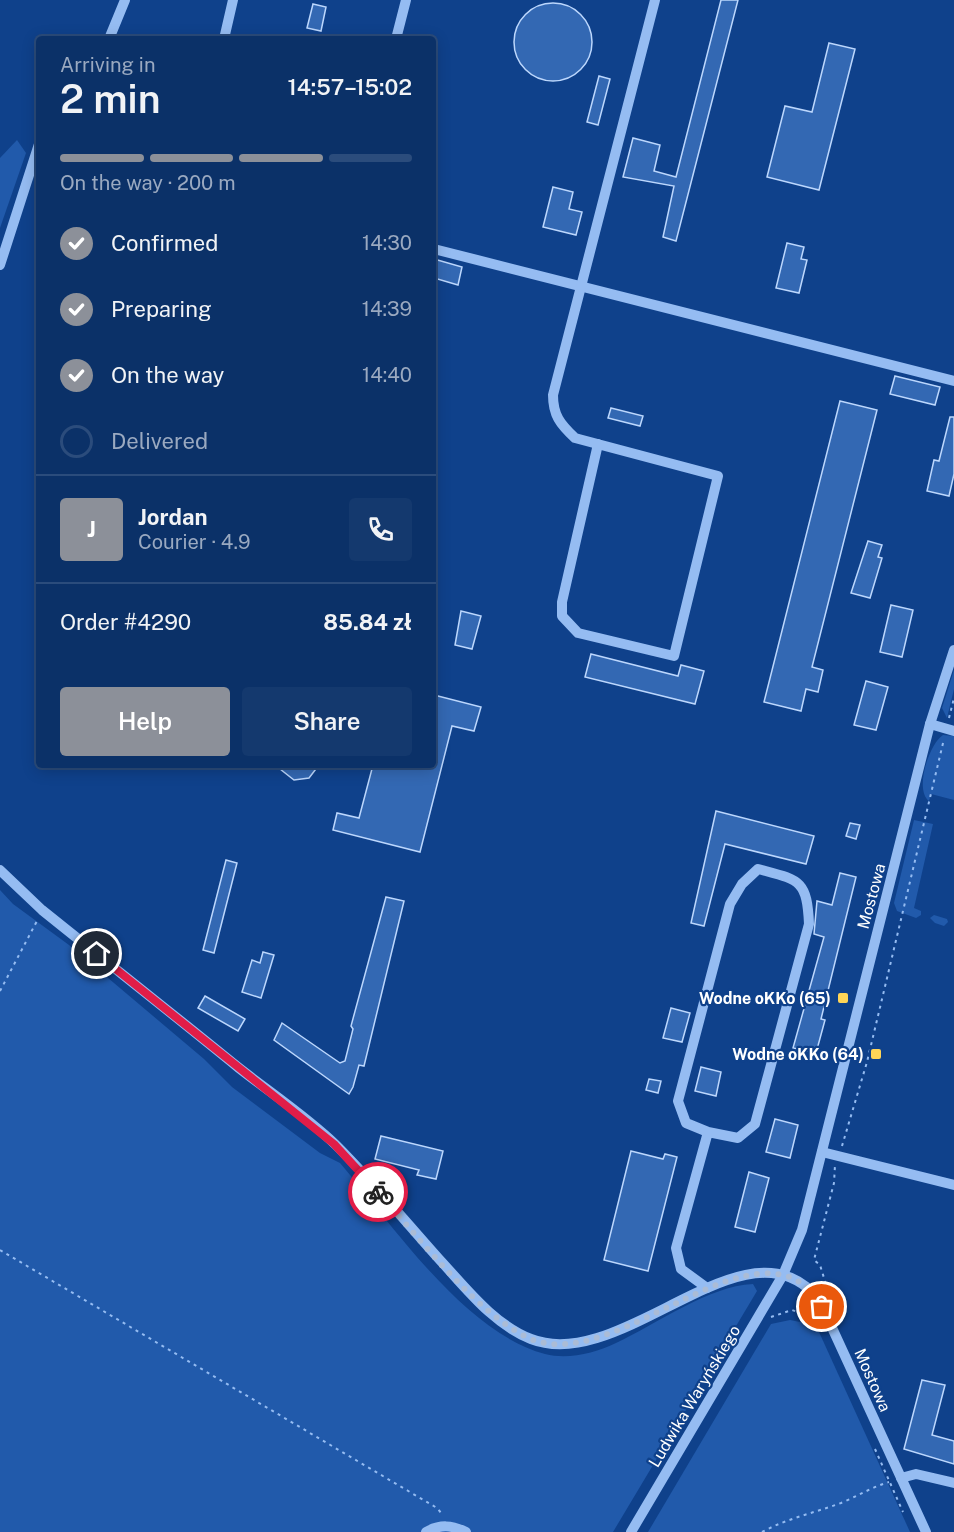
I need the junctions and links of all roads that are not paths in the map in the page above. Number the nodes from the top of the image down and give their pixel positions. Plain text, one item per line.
1 (125, 0) edge
2 (233, 0) edge
3 (406, 0) edge
4 (655, 0) edge
5 (110, 36) edge
6 (225, 36) edge
7 (397, 36) edge
8 (36, 153) edge
9 (436, 250) edge
10 (0, 265) edge
11 (581, 286) junction
12 (954, 381) edge
13 (598, 444) junction
14 (954, 650) edge
15 (930, 724) junction
16 (950, 730) edge
17 (0, 870) edge
18 (708, 1132) junction
19 (822, 1152) junction
20 (954, 1185) edge
21 (783, 1275) junction
22 (707, 1288) junction
23 (901, 1478) junction
24 (954, 1483) edge
25 (426, 1532) edge
26 (466, 1532) edge
27 (631, 1532) edge
28 (926, 1532) edge

1 - 5 street
2 - 6 street
3 - 7 street
4 - 11 street
8 - 10 street
9 - 11 street
11 - 12 street
11 - 13 street
13 - 13 street
14 - 15 street, Mostowa
15 - 16 street
15 - 19 street, Mostowa
17 - 22 street
18 - 18 street
18 - 22 street
19 - 20 street
19 - 21 street, Mostowa
21 - 22 street
21 - 23 street, Mostowa
21 - 27 street, Ludwika Waryńskiego
23 - 24 street
23 - 28 street, Mostowa
25 - 26 street

